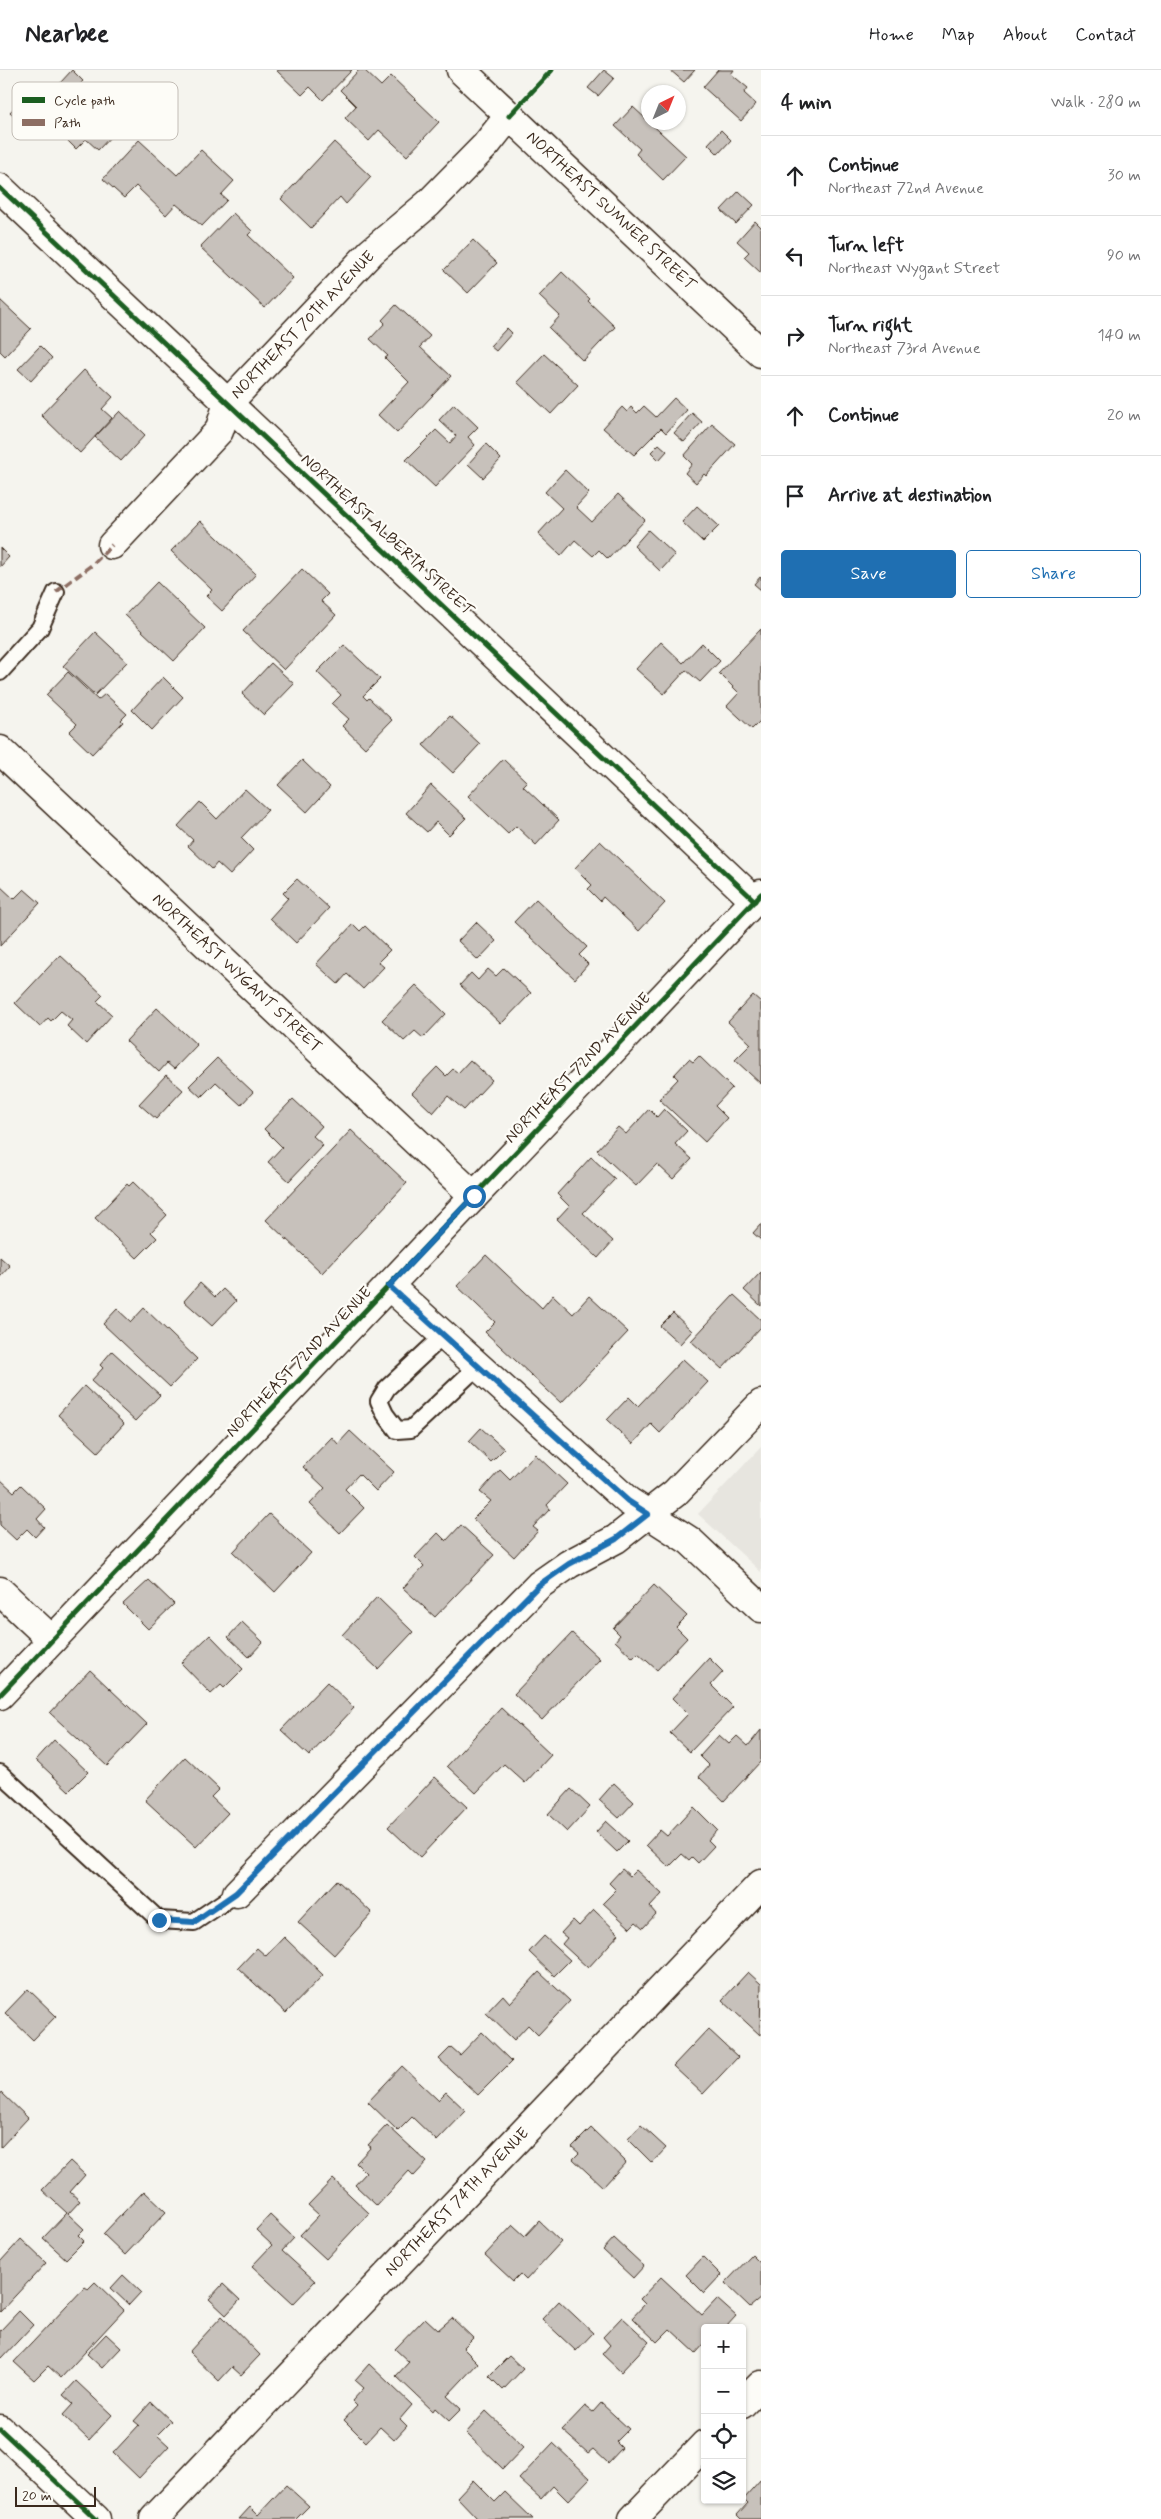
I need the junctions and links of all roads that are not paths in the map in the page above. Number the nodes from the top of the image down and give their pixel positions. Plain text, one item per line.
1 (461, 70) edge
2 (509, 116) junction
3 (0, 188) edge
4 (761, 353) edge
5 (228, 403) junction
6 (112, 545) dead end
7 (56, 592) dead end
8 (0, 672) edge
9 (0, 750) edge
10 (758, 898) edge
11 (474, 1196) junction
12 (389, 1286) junction
13 (444, 1335) junction
14 (478, 1366) junction
15 (761, 1404) edge
16 (648, 1514) junction
17 (0, 1591) edge
18 (761, 1608) edge
19 (52, 1640) junction
20 (0, 1695) edge
21 (0, 1773) edge
22 (761, 1884) edge
23 (236, 1893) joint
24 (761, 2385) edge
25 (746, 2400) edge
26 (0, 2429) edge
27 (701, 2448) edge
28 (96, 2519) edge
29 (154, 2519) edge
30 (633, 2519) edge

1 - 2 street, NORTHEAST SUMNER STREET
2 - 4 street, NORTHEAST SUMNER STREET
2 - 5 street, NORTHEAST 70TH AVENUE
3 - 5 street, NORTHEAST ALBERTA STREET
5 - 6 street, NORTHEAST 70TH AVENUE
5 - 10 street, NORTHEAST ALBERTA STREET
7 - 8 lane
9 - 11 street, NORTHEAST WYGANT STREET
10 - 11 street, NORTHEAST 72ND AVENUE
11 - 12 street, NORTHEAST 72ND AVENUE
12 - 13 street
12 - 19 street, NORTHEAST 72ND AVENUE
13 - 14 street
13 - 14 lane
14 - 16 street
15 - 16 street
16 - 18 street
16 - 23 street
17 - 19 street
19 - 20 street, NORTHEAST 72ND AVENUE
21 - 23 lane
22 - 29 street, NORTHEAST 74TH AVENUE
24 - 25 street
26 - 28 street
27 - 30 street

